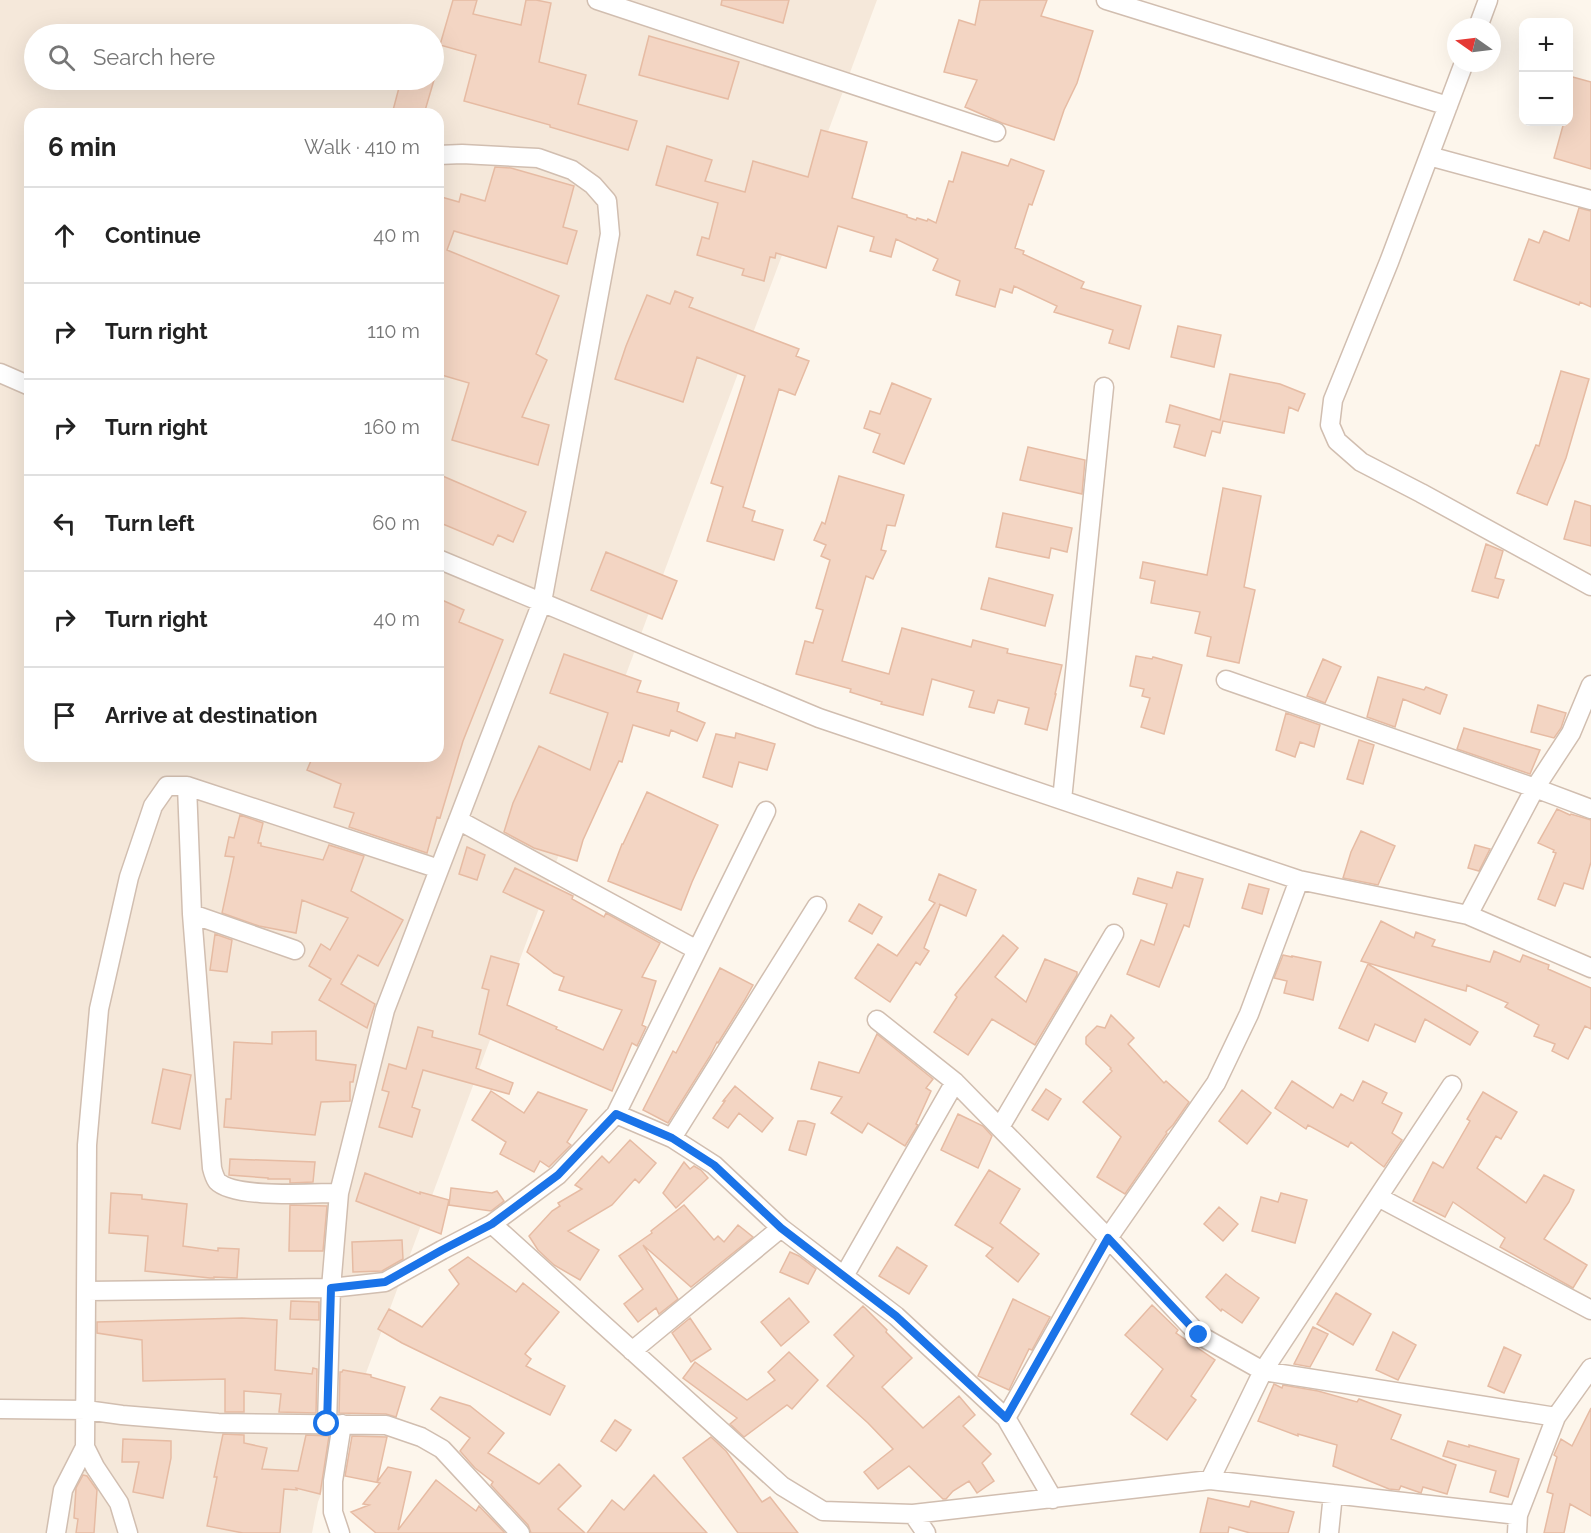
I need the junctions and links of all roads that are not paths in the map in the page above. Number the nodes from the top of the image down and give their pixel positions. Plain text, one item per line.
1 (597, 0) edge
2 (1106, 0) edge
3 (1488, 0) edge
4 (639, 6) edge
5 (1481, 18) edge
6 (1461, 72) edge
7 (1448, 106) junction
8 (996, 132) dead end
9 (444, 155) edge
10 (1429, 156) junction
11 (1591, 200) edge
12 (0, 373) edge
13 (24, 383) edge
14 (1104, 387) dead end
15 (444, 561) edge
16 (1591, 586) edge
17 (542, 602) junction
18 (1226, 680) dead end
19 (1591, 685) edge
20 (187, 786) junction
21 (1535, 788) junction
22 (1062, 800) junction
23 (1591, 809) edge
24 (766, 811) dead end
25 (458, 820) junction
26 (439, 869) junction
27 (1299, 880) junction
28 (816, 906) dead end
29 (192, 914) junction
30 (1468, 915) junction
31 (1114, 934) dead end
32 (295, 950) dead end
33 (697, 950) junction
34 (1591, 968) edge
35 (877, 1020) dead end
36 (955, 1082) junction
37 (1452, 1085) dead end
38 (616, 1114) junction
39 (1000, 1127) junction
40 (672, 1138) junction
41 (339, 1193) junction
42 (1378, 1197) junction
43 (492, 1224) junction
44 (781, 1228) junction
45 (1108, 1238) junction
46 (844, 1276) junction
47 (331, 1288) junction
48 (87, 1291) junction
49 (1591, 1310) edge
50 (632, 1351) junction
51 (1591, 1368) edge
52 (1263, 1371) junction
53 (0, 1409) edge
54 (86, 1410) junction
55 (1556, 1417) junction
56 (1006, 1418) junction
57 (335, 1424) junction
58 (85, 1446) junction
59 (1210, 1480) junction
60 (1333, 1494) junction
61 (1053, 1498) junction
62 (913, 1514) junction
63 (1518, 1524) edge
64 (56, 1533) edge
65 (128, 1533) edge
66 (339, 1533) edge
67 (520, 1533) edge
68 (926, 1533) edge
69 (1329, 1533) edge

1 - 4 street
2 - 7 street
3 - 5 street
4 - 8 street
6 - 7 street
7 - 10 street
9 - 17 street
10 - 11 street
10 - 16 street
12 - 13 street
14 - 22 street
15 - 17 street
17 - 22 street
17 - 25 street
18 - 21 street
19 - 21 street
20 - 26 street
20 - 29 street
20 - 48 street
21 - 23 street
21 - 30 street
22 - 27 street
24 - 33 street
25 - 26 street
25 - 33 street
26 - 41 street
27 - 30 street
27 - 45 street
28 - 40 street
29 - 32 street
29 - 41 street
30 - 34 street
31 - 39 street
33 - 38 street
35 - 36 street
36 - 39 street
36 - 46 street
37 - 42 street
38 - 40 street
38 - 43 street
39 - 45 street
40 - 44 street
41 - 47 street
42 - 49 street
42 - 52 street
43 - 47 street
43 - 50 street
44 - 46 street
44 - 50 street
45 - 52 street
45 - 56 street
46 - 56 street
47 - 48 street
47 - 57 street
48 - 54 street
50 - 62 street
51 - 55 street
52 - 55 street
52 - 59 street
53 - 54 street
54 - 57 street
54 - 58 street
55 - 63 street
56 - 61 street
57 - 66 street
57 - 67 street
58 - 64 street
58 - 65 street
59 - 60 street
59 - 61 street
60 - 63 street
60 - 69 street
61 - 62 street
62 - 68 street

